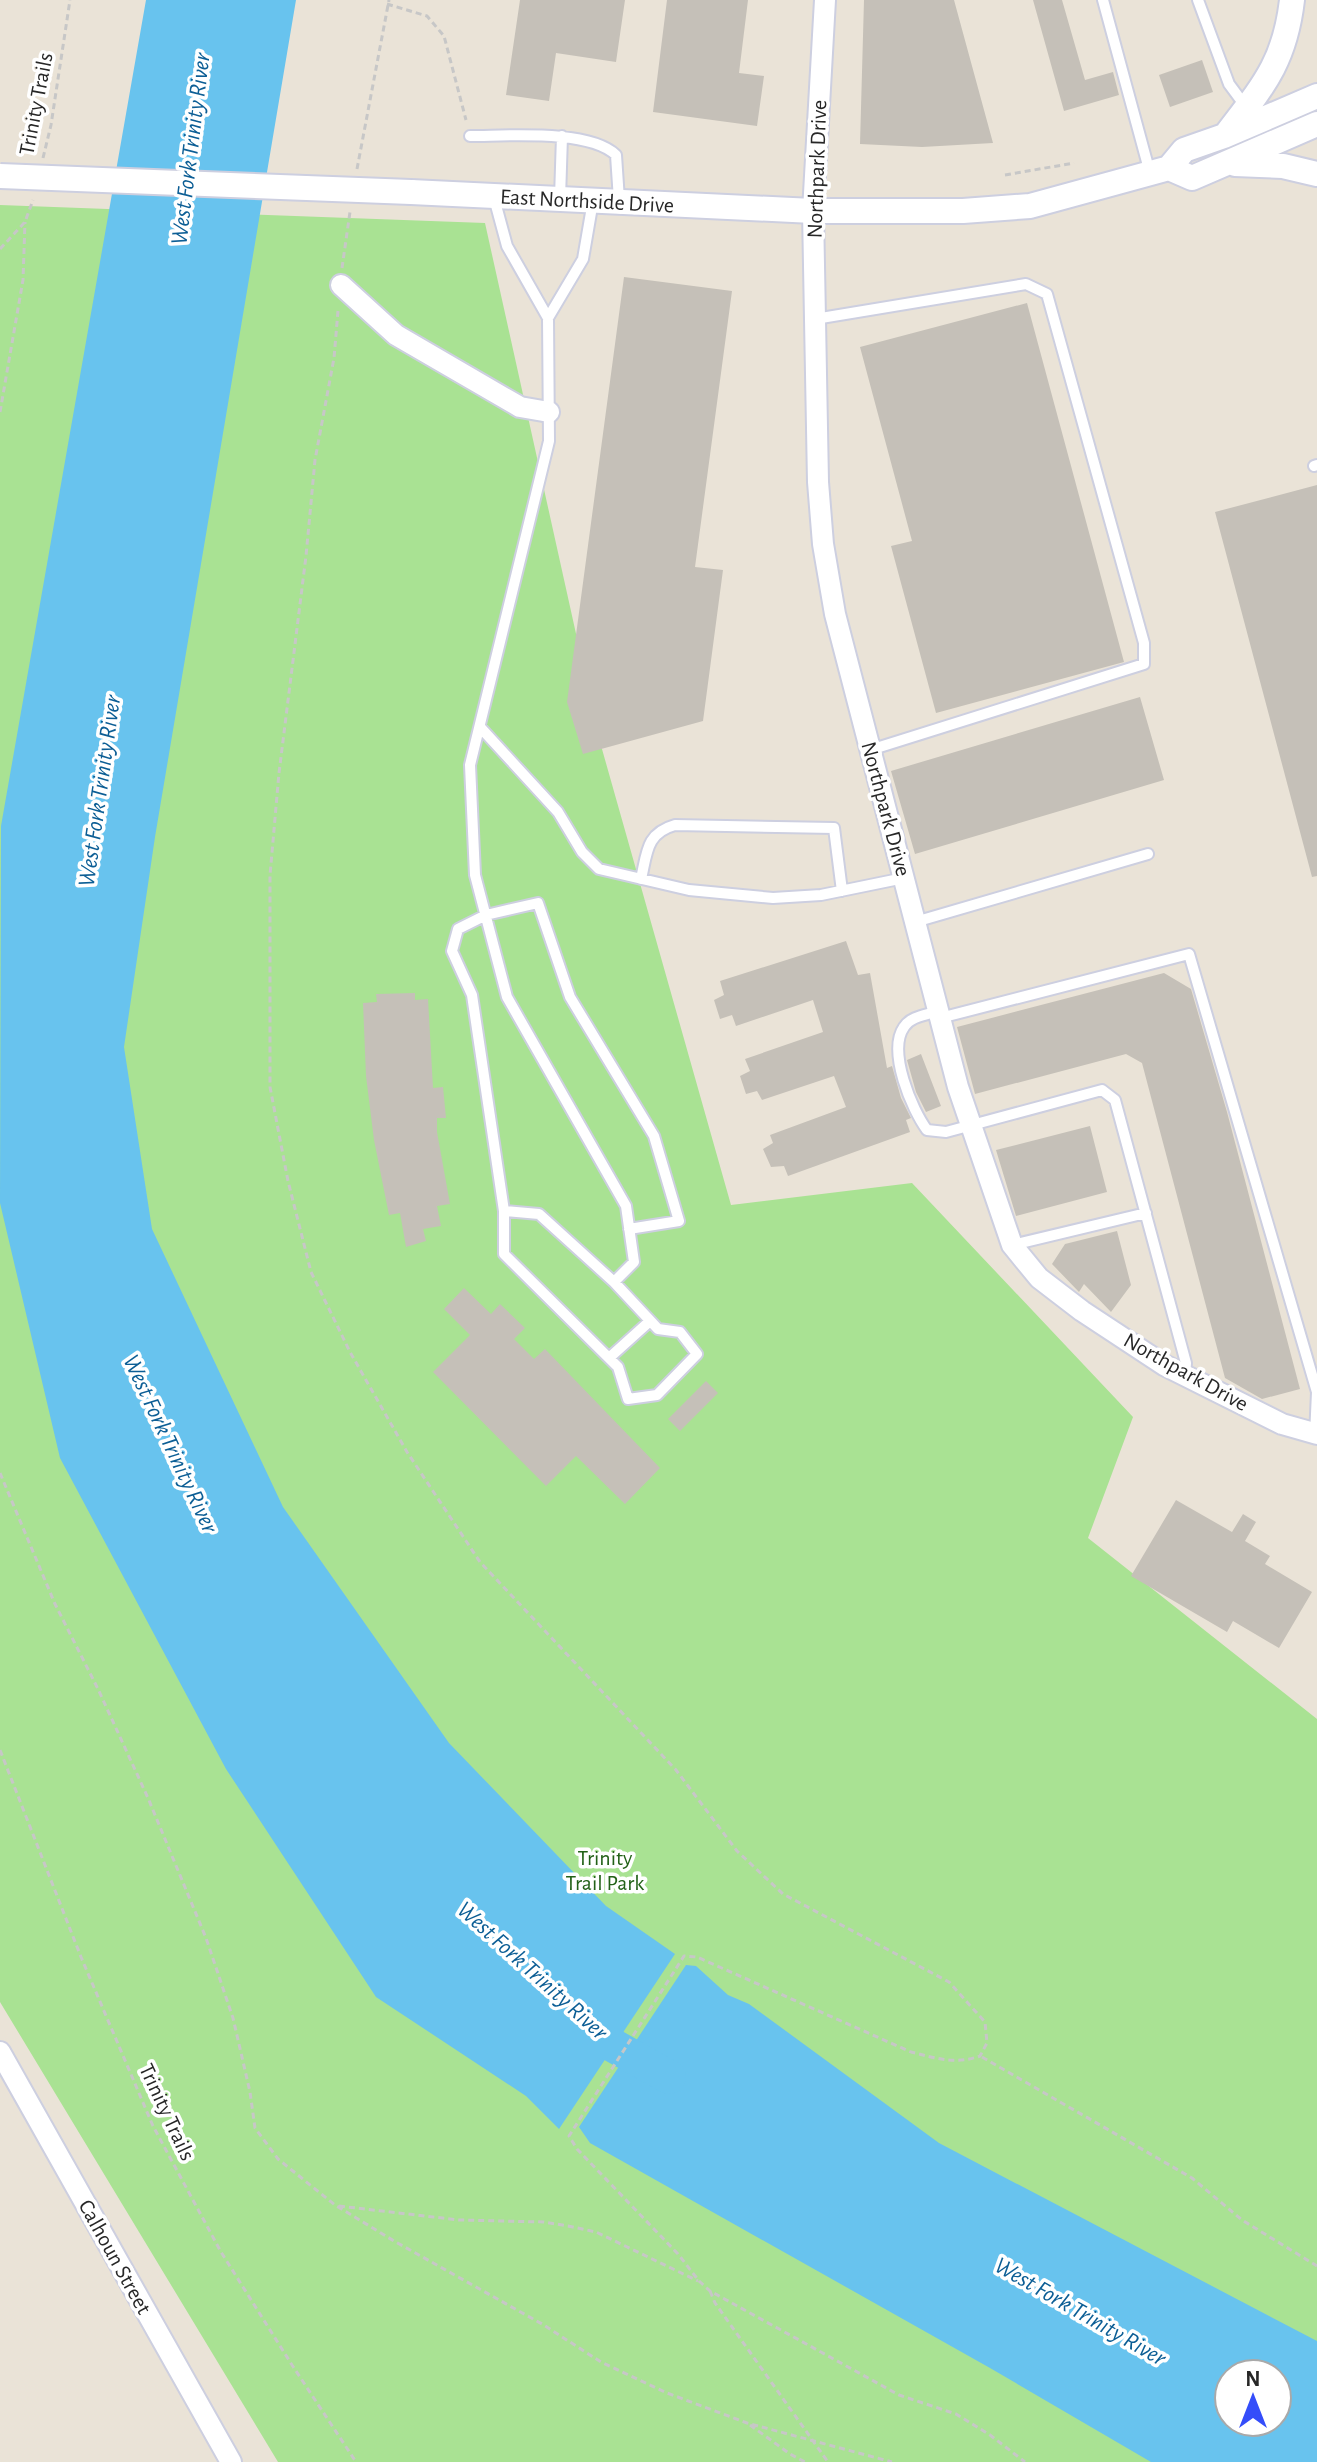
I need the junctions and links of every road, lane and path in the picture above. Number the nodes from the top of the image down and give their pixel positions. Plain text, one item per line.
1 (70, 0) edge
2 (825, 0) edge
3 (1103, 0) edge
4 (1198, 0) edge
5 (1292, 0) edge
6 (387, 4) dead end
7 (1317, 96) edge
8 (1247, 107) junction
9 (1317, 124) edge
10 (470, 136) joint
11 (562, 136) junction
12 (1224, 136) junction
13 (1074, 163) dead end
14 (1224, 164) junction
15 (41, 166) dead end
16 (1160, 170) junction
17 (1317, 174) edge
18 (1005, 175) dead end
19 (0, 176) edge
20 (34, 194) dead end
21 (494, 196) junction
22 (560, 199) junction
23 (593, 201) junction
24 (619, 202) junction
25 (813, 211) junction
26 (25, 222) junction
27 (0, 249) edge
28 (341, 285) dead end
29 (548, 318) junction
30 (815, 319) junction
31 (0, 412) edge
32 (549, 412) junction
33 (480, 727) junction
34 (870, 750) junction
35 (1148, 854) dead end
36 (904, 878) junction
37 (641, 879) junction
38 (842, 891) junction
39 (486, 915) junction
40 (915, 922) junction
41 (939, 1015) junction
42 (971, 1125) junction
43 (504, 1211) junction
44 (1146, 1213) junction
45 (629, 1229) junction
46 (1012, 1245) junction
47 (614, 1282) junction
48 (650, 1321) junction
49 (609, 1358) junction
50 (1185, 1376) junction
51 (1316, 1437) edge
52 (0, 1473) edge
53 (0, 1750) edge
54 (684, 1956) dead end
55 (0, 2052) edge
56 (980, 2056) dead end
57 (335, 2205) junction
58 (1317, 2266) edge
59 (699, 2281) junction
60 (710, 2291) junction
61 (747, 2423) junction
62 (812, 2441) junction
63 (231, 2462) edge
64 (356, 2462) edge
65 (805, 2462) edge
66 (828, 2462) edge
67 (892, 2462) edge
68 (1025, 2462) edge

1 - 15 path, Trinity Trails
2 - 25 street, Northpark Drive
3 - 16 lane
4 - 8 lane
5 - 8 street
6 - 10 path
7 - 12 street, East Northside Drive
8 - 12 street
9 - 14 street, East Northside Drive
10 - 11 lane
11 - 22 lane
11 - 24 lane
12 - 16 street, East Northside Drive
13 - 18 path
14 - 16 street, East Northside Drive
14 - 17 street
16 - 25 street, East Northside Drive
19 - 21 street, East Northside Drive, bridge
20 - 26 path
21 - 22 street, East Northside Drive
21 - 29 lane
22 - 23 street, East Northside Drive
23 - 24 street, East Northside Drive
23 - 29 lane
24 - 25 street, East Northside Drive
25 - 30 street, Northpark Drive
26 - 27 path
26 - 31 path
28 - 32 street
29 - 32 lane
30 - 34 street, Northpark Drive
30 - 34 lane
32 - 33 lane
33 - 37 lane
33 - 39 lane
34 - 36 street, Northpark Drive
35 - 40 lane
36 - 38 lane
36 - 40 street, Northpark Drive
37 - 38 lane
37 - 38 lane
39 - 43 lane
39 - 45 lane
39 - 45 lane
40 - 41 street, Northpark Drive
41 - 42 street, Northpark Drive
41 - 42 lane
41 - 51 lane
42 - 44 lane
42 - 46 street, Northpark Drive
43 - 47 lane
43 - 49 lane
44 - 46 lane
44 - 50 lane
45 - 47 lane
46 - 50 street, Northpark Drive
47 - 48 lane
48 - 49 lane
48 - 49 lane
50 - 51 street, Northpark Drive
52 - 57 path
53 - 64 path, Trinity Trails
54 - 59 path
55 - 63 street, Calhoun Street
56 - 58 path
57 - 59 path
57 - 61 path
59 - 60 path
60 - 62 path
60 - 68 path
61 - 62 path
61 - 65 path
62 - 66 path
62 - 67 path

